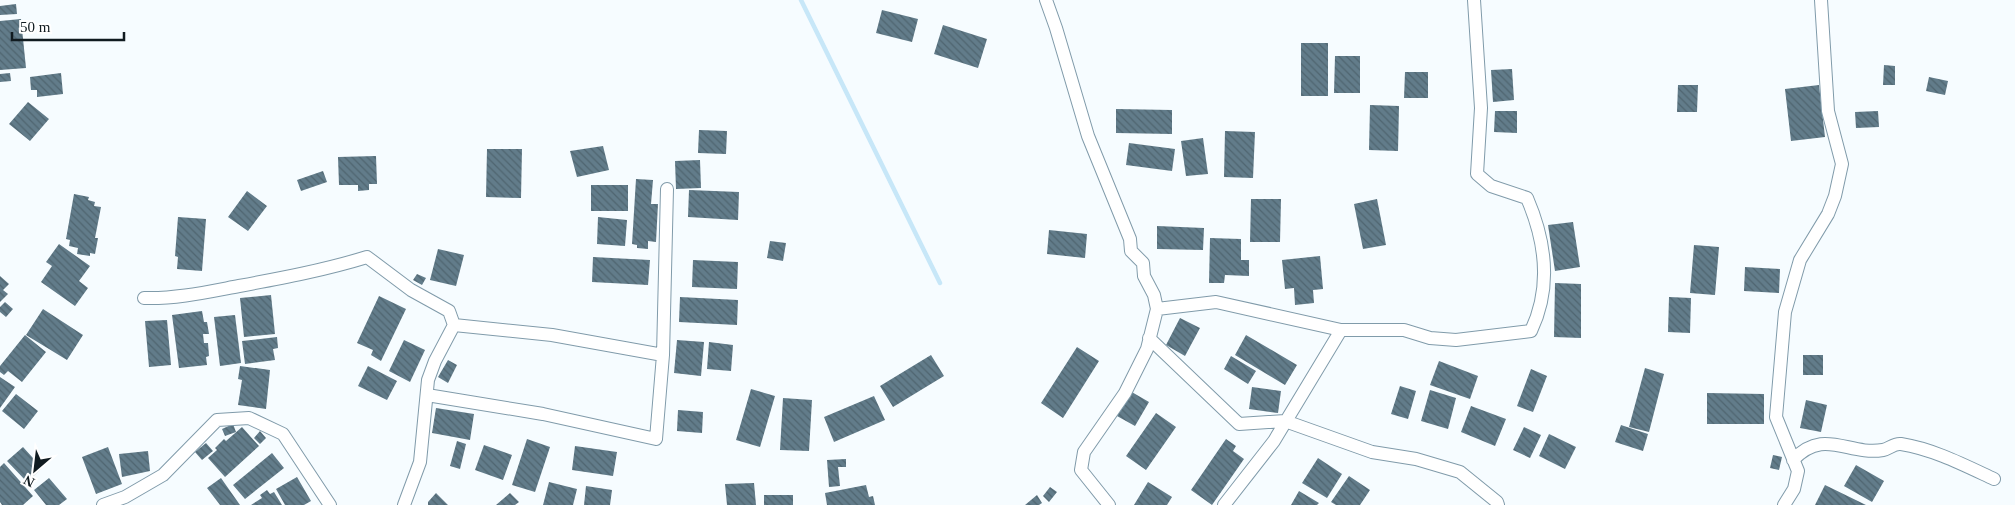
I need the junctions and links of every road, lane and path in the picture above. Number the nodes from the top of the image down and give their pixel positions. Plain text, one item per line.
1 (1046, 0) edge
2 (1474, 0) edge
3 (1821, 0) edge
4 (667, 189) dead end
5 (144, 298) dead end
6 (1156, 308) junction
7 (454, 325) junction
8 (1341, 330) junction
9 (1149, 338) junction
10 (663, 355) junction
11 (427, 395) junction
12 (1284, 421) junction
13 (1793, 460) junction
14 (1994, 479) dead end
15 (103, 505) edge
16 (330, 505) edge
17 (404, 505) edge
18 (1109, 505) edge
19 (1224, 505) edge
20 (1498, 505) edge
21 (1784, 505) edge

1 - 6 street
2 - 8 street
3 - 13 street
4 - 10 street
5 - 7 street
6 - 8 street
6 - 9 street
7 - 10 street
7 - 11 street
8 - 12 street
9 - 12 street
9 - 18 street
10 - 11 street
11 - 17 street
12 - 19 street
12 - 20 street
13 - 14 street
13 - 21 street
15 - 16 street

